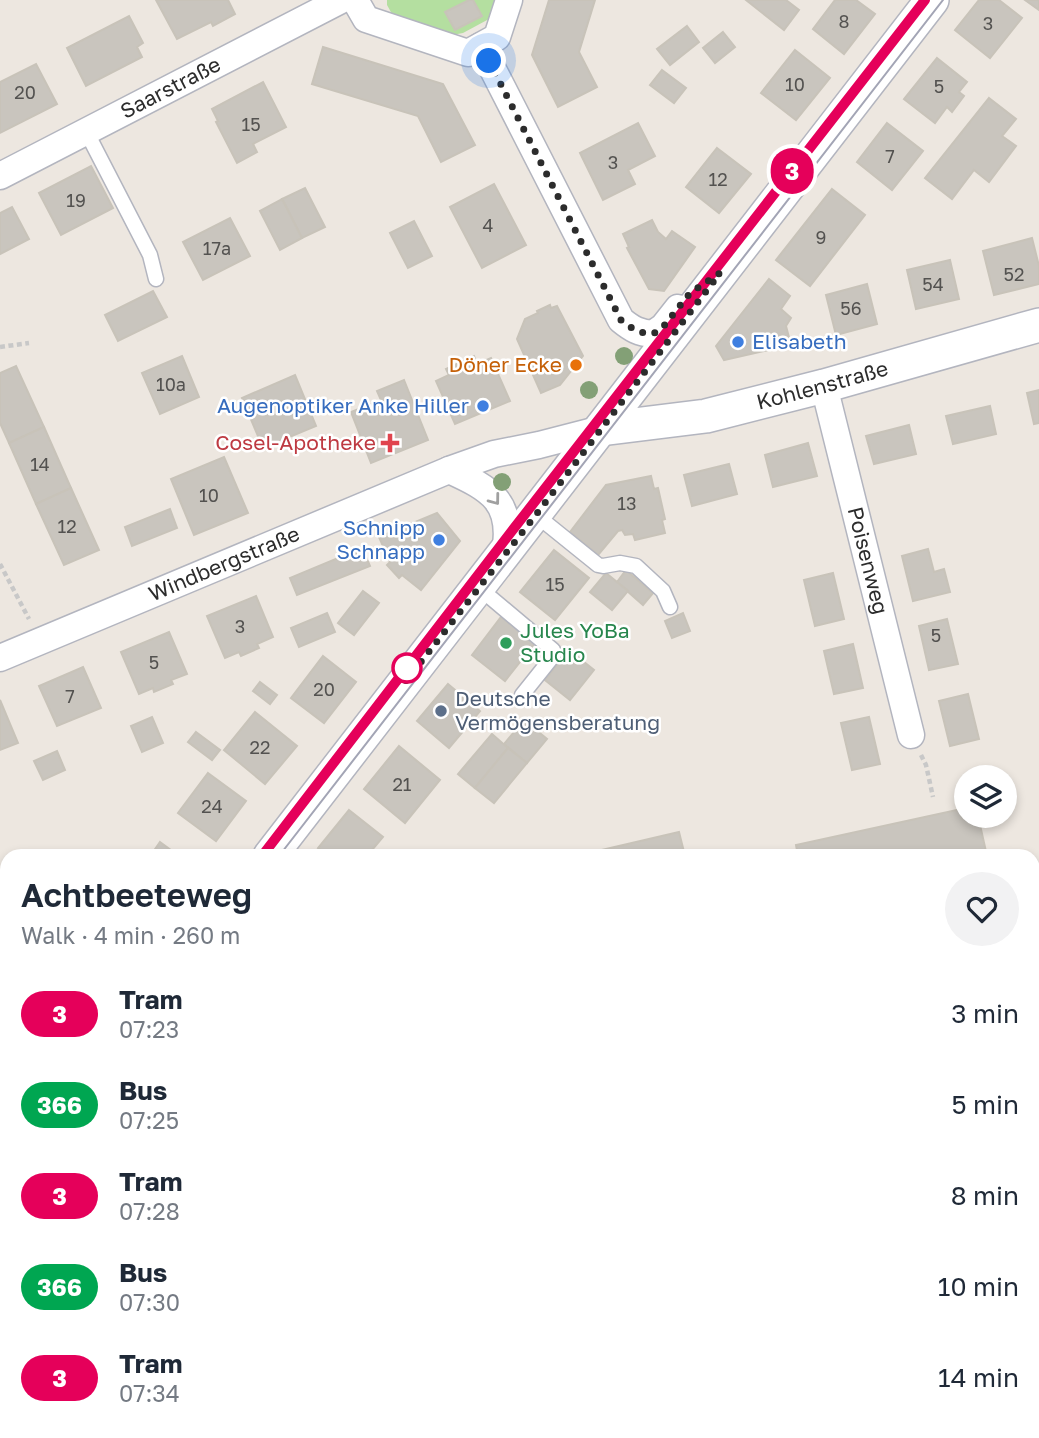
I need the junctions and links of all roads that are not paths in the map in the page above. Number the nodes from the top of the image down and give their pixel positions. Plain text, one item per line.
1 (341, 0) edge
2 (355, 0) edge
3 (509, 0) edge
4 (932, 0) edge
5 (481, 46) junction
6 (86, 131) junction
7 (0, 176) edge
8 (720, 273) junction
9 (156, 279) dead end
10 (1039, 325) edge
11 (824, 386) junction
12 (601, 429) junction
13 (449, 470) junction
14 (535, 516) junction
15 (505, 553) junction
16 (478, 589) junction
17 (670, 607) dead end
18 (0, 659) edge
19 (522, 695) dead end
20 (911, 735) road end
21 (275, 849) edge

1 - 6 street, Saarstraße
2 - 5 street
3 - 5 street
4 - 8 street
5 - 8 street
6 - 7 street, Saarstraße
6 - 9 lane
8 - 12 street
10 - 11 street, Kohlenstraße
11 - 12 street, Kohlenstraße
11 - 20 street, Poisenweg
12 - 13 street, Windbergstraße
12 - 14 street
13 -> 15 street
13 - 18 street, Windbergstraße
14 - 15 street
14 - 17 lane
15 - 16 street
16 - 19 lane
16 - 21 street

